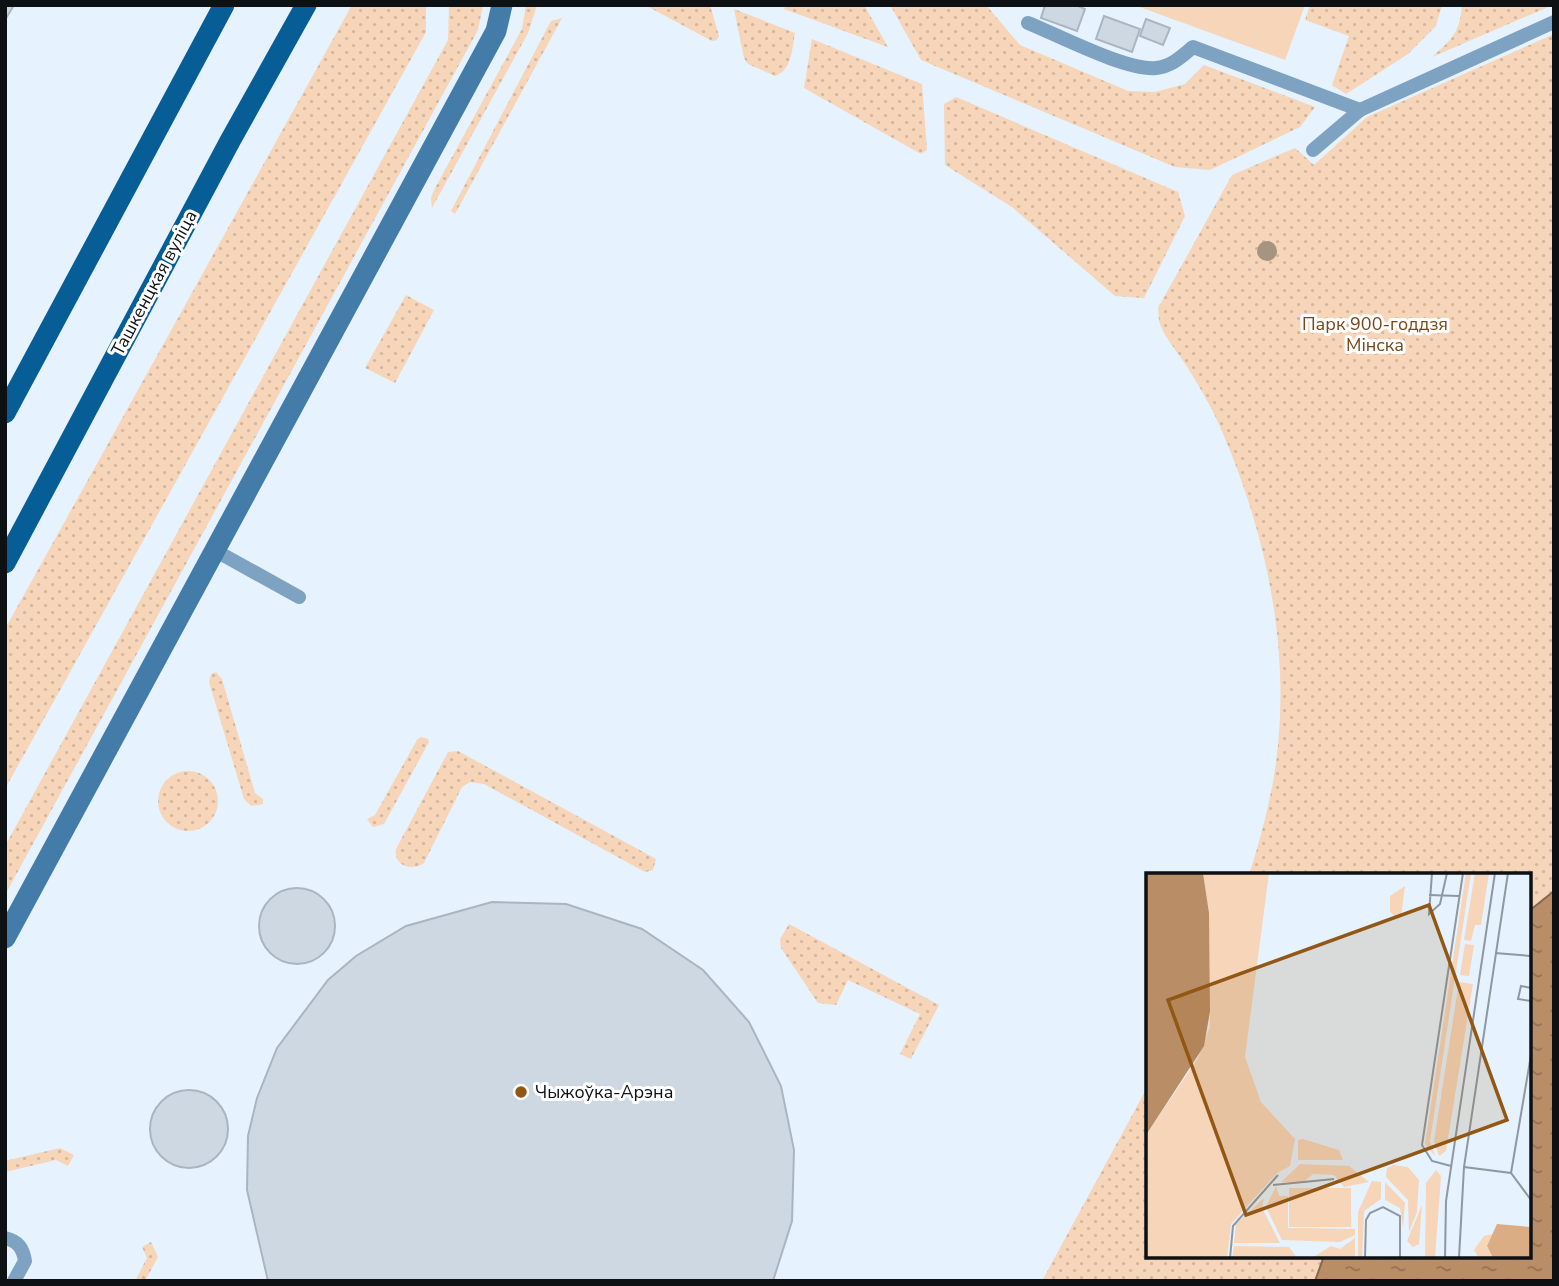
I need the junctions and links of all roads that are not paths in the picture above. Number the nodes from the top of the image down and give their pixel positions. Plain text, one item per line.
1 (224, 5) edge
2 (306, 5) edge
3 (502, 5) edge
4 (1554, 22) edge
5 (1028, 23) dead end
6 (1360, 110) junction
7 (1313, 150) dead end
8 (5, 413) edge
9 (216, 551) junction
10 (5, 563) edge
11 (299, 597) dead end
12 (5, 938) edge
13 (5, 1238) edge
14 (15, 1281) edge

1 - 8 main road
2 - 10 main road, Ташкенцкая вуліца
3 - 9 street
4 - 6 lane
5 - 6 lane
6 - 7 lane
9 - 11 lane
9 - 12 street
13 - 14 lane

